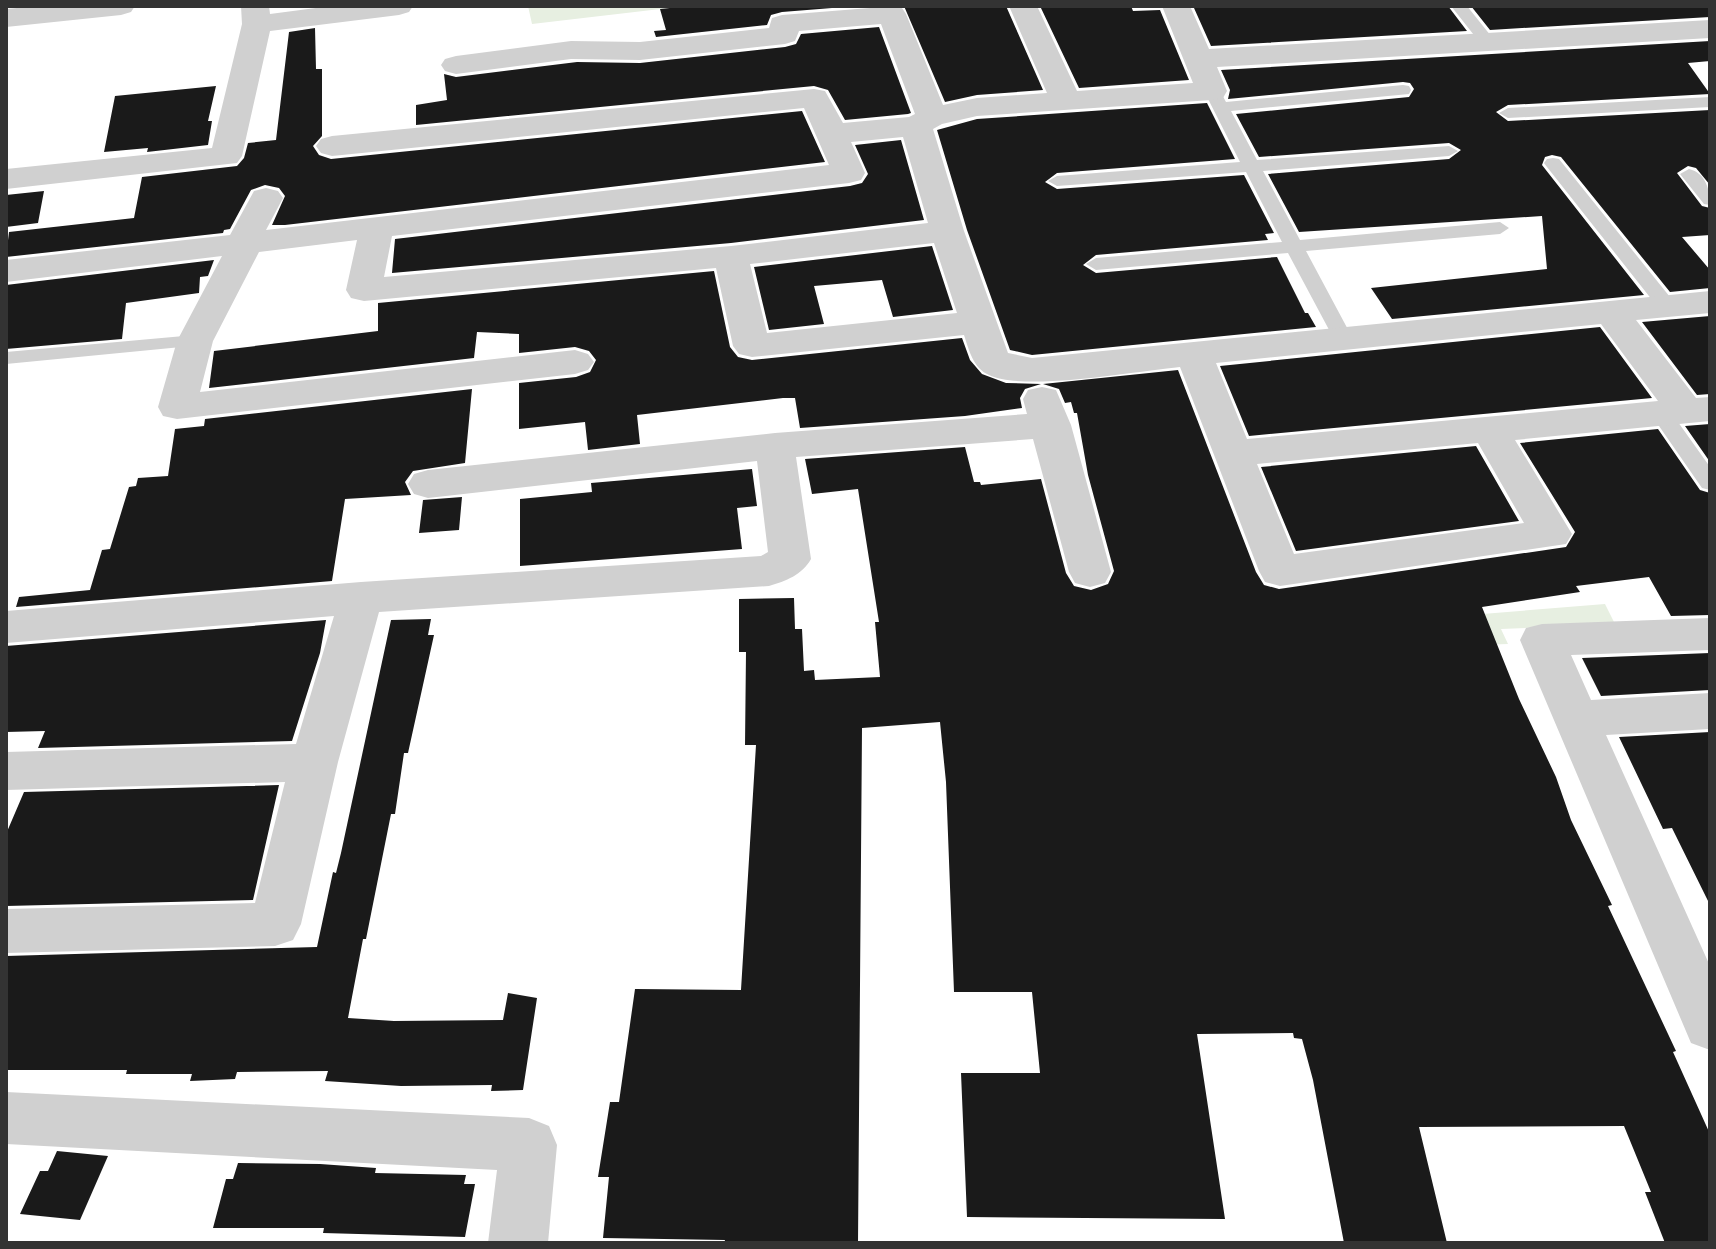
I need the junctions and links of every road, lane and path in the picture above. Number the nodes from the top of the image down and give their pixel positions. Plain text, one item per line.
1 (121, 6) edge
2 (391, 6) edge
3 (1023, 6) edge
4 (1176, 6) edge
5 (1459, 6) edge
6 (256, 15) edge
7 (6, 18) edge
8 (1710, 29) edge
9 (1487, 41) junction
10 (1197, 59) junction
11 (456, 65) dead end
12 (800, 66) junction
13 (1403, 90) dead end
14 (1217, 99) junction
15 (1066, 101) junction
16 (1710, 102) edge
17 (1508, 113) dead end
18 (924, 122) junction
19 (832, 134) junction
20 (332, 146) dead end
21 (1449, 151) dead end
22 (1553, 163) dead end
23 (1251, 165) junction
24 (1689, 174) dead end
25 (6, 179) edge
26 (1057, 181) dead end
27 (266, 198) dead end
28 (1710, 200) edge
29 (377, 228) junction
30 (1500, 228) dead end
31 (947, 231) junction
32 (246, 243) junction
33 (1292, 246) junction
34 (731, 256) junction
35 (1096, 264) dead end
36 (6, 271) edge
37 (1710, 302) edge
38 (1667, 306) junction
39 (1611, 313) junction
40 (978, 322) junction
41 (1342, 337) junction
42 (195, 341) junction
43 (1193, 353) junction
44 (6, 358) edge
45 (575, 362) dead end
46 (1032, 370) junction
47 (1686, 411) edge
48 (1051, 425) junction
49 (1490, 430) junction
50 (775, 446) junction
51 (1233, 453) junction
52 (1710, 483) edge
53 (428, 484) dead end
54 (1090, 572) dead end
55 (361, 598) junction
56 (6, 627) edge
57 (1710, 634) edge
58 (1710, 711) edge
59 (1576, 719) junction
60 (314, 762) junction
61 (6, 771) edge
62 (6, 931) edge
63 (1710, 1026) edge
64 (6, 1118) edge
65 (518, 1243) edge

1 - 7 street
2 - 6 street
3 - 15 street
4 - 10 street
5 - 9 lane
6 - 25 street
8 - 9 street
9 - 10 street
10 - 14 street
11 - 12 street
12 - 18 street
12 - 19 street
12 - 20 street
13 - 14 lane
14 - 15 street
14 - 23 lane
15 - 18 street
16 - 17 lane
18 - 19 street
18 - 31 street
19 - 29 street
21 - 23 lane
22 - 38 lane
23 - 26 lane
23 - 33 lane
24 - 28 lane
27 - 32 street
29 - 32 street
29 - 34 street
30 - 33 lane
31 - 34 street
31 - 40 street
32 - 36 street
32 - 42 street
33 - 35 lane
33 - 41 lane
34 - 40 street
37 - 38 street
38 - 39 street
39 - 41 street
39 - 47 street
40 - 46 street
41 - 43 street
42 - 44 lane
42 - 45 street
43 - 46 street
43 - 51 street
46 - 48 street
47 - 49 street
47 - 52 lane
48 - 50 street
48 - 54 street
49 - 51 street
49 - 51 street
50 - 53 street
50 - 55 street
55 - 56 street
55 - 60 street
57 - 59 street
58 - 59 street
59 - 63 street
60 - 61 street
60 - 62 street
64 - 65 street

